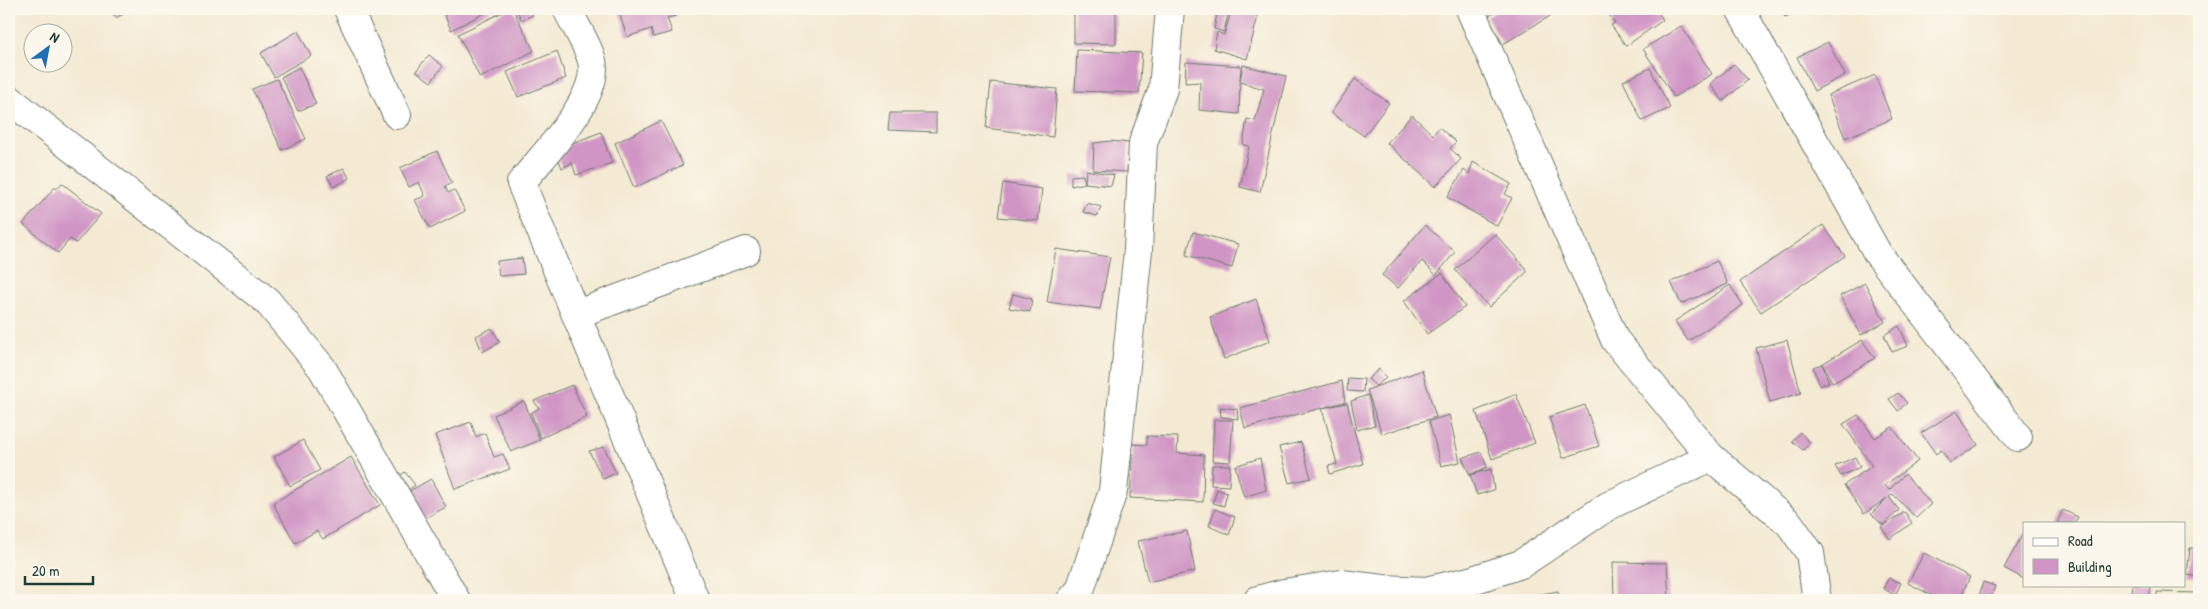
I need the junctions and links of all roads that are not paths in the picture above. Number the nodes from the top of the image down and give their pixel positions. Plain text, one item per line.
1 (348, 9) edge
2 (567, 9) edge
3 (1170, 9) edge
4 (1470, 9) edge
5 (1740, 9) edge
6 (9, 99) edge
7 (397, 115) dead end
8 (746, 251) dead end
9 (577, 314) junction
10 (2018, 437) dead end
11 (1711, 457) junction
12 (456, 600) edge
13 (695, 600) edge
14 (1071, 600) edge
15 (1258, 600) edge
16 (1817, 600) edge

1 - 7 street
2 - 9 street
3 - 14 street
4 - 11 street
5 - 10 street
6 - 12 street
8 - 9 street
9 - 13 street
11 - 15 street
11 - 16 street

